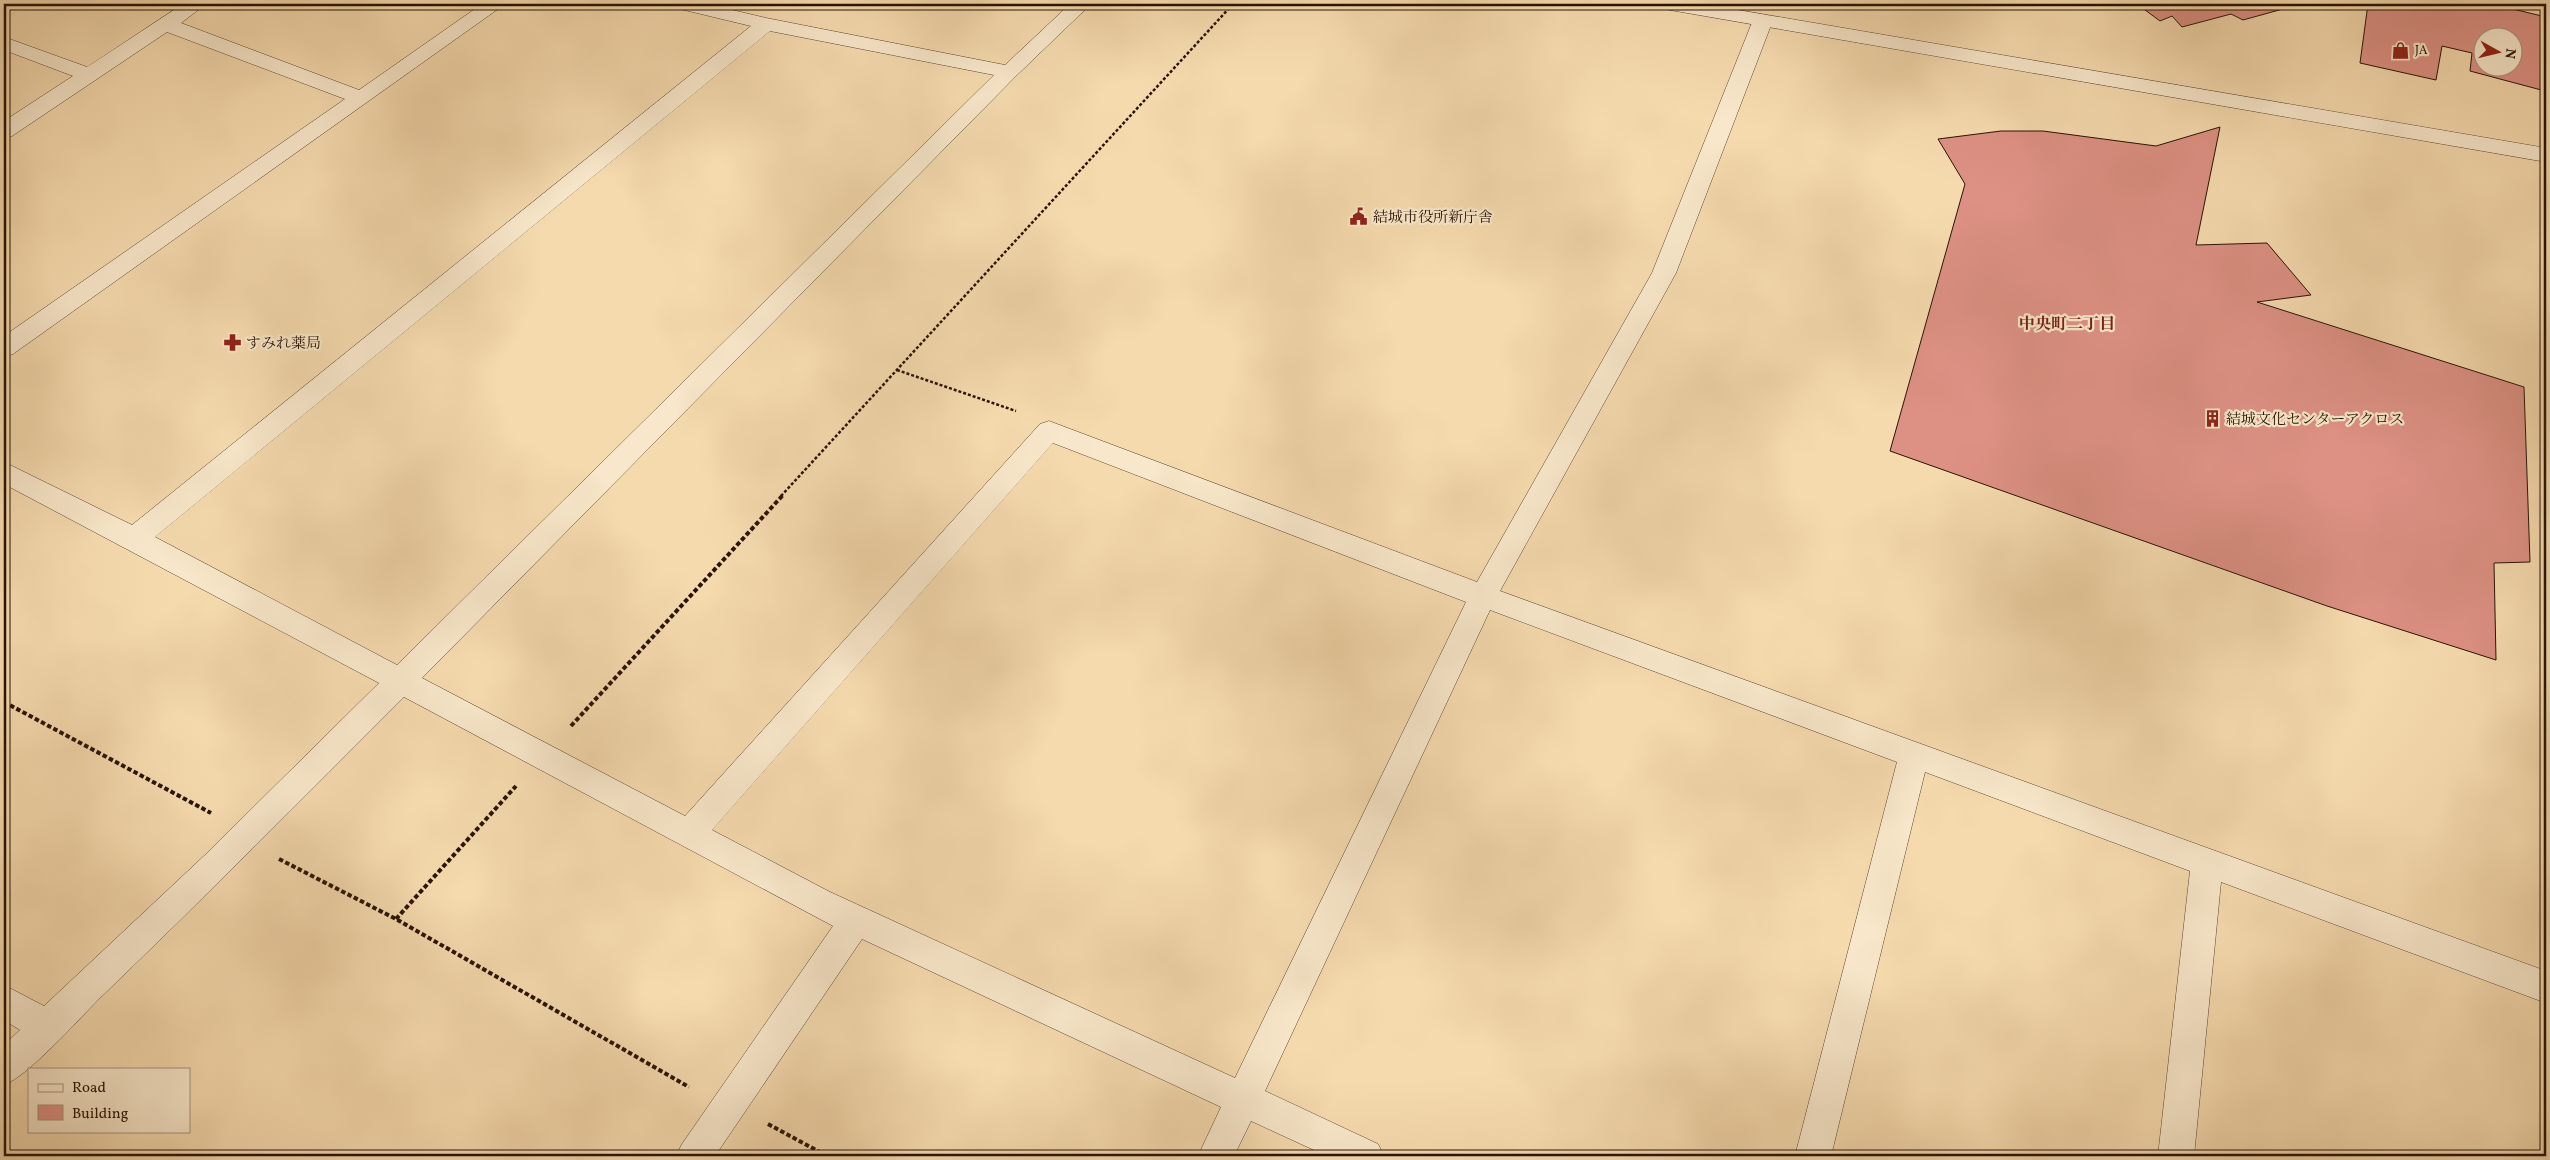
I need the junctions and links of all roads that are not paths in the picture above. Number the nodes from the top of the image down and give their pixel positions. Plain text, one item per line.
1 (196, 4) edge
2 (495, 4) edge
3 (683, 4) edge
4 (1081, 4) edge
5 (1670, 4) edge
6 (1763, 20) junction
7 (165, 24) junction
8 (766, 24) junction
9 (4, 42) edge
10 (1008, 72) junction
11 (89, 74) junction
12 (361, 98) junction
13 (4, 131) edge
14 (2546, 155) edge
15 (4, 348) edge
16 (9, 482) edge
17 (134, 539) junction
18 (1483, 596) junction
19 (400, 680) junction
20 (1914, 755) junction
21 (689, 834) junction
22 (2207, 863) junction
23 (856, 920) junction
24 (2546, 988) edge
25 (4, 1001) edge
26 (47, 1027) junction
27 (4, 1068) edge
28 (1244, 1098) junction
29 (694, 1156) edge
30 (1216, 1156) edge
31 (1366, 1156) edge
32 (1813, 1156) edge
33 (2176, 1156) edge

1 - 7 street
2 - 12 street
3 - 8 street
4 - 10 street
5 - 6 street
6 - 14 street
6 - 18 street
7 - 11 street
7 - 12 street
8 - 10 street
8 - 17 street
9 - 11 street
10 - 19 street
11 - 13 street
12 - 15 street
16 - 17 street
17 - 19 street
18 - 20 street
18 - 21 street
18 - 28 street
19 - 21 street
19 - 26 street
20 - 22 street
20 - 32 street
21 - 23 street
22 - 24 street
22 - 33 street
23 - 28 street
23 - 29 street
25 - 26 street
26 - 27 street
28 - 30 street
28 - 31 street

